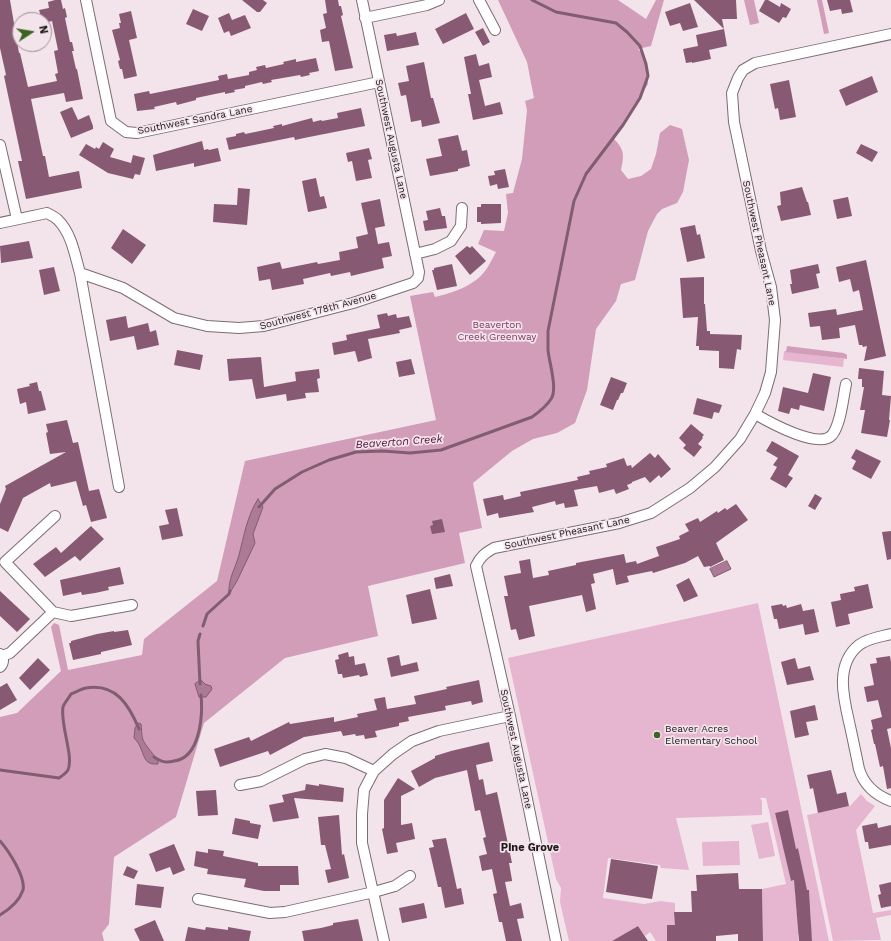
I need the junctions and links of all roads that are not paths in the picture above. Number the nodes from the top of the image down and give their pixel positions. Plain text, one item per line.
1 (86, 0) edge
2 (362, 0) edge
3 (439, 0) edge
4 (479, 0) edge
5 (366, 18) junction
6 (495, 30) dead end
7 (891, 34) edge
8 (379, 82) junction
9 (0, 145) edge
10 (462, 208) dead end
11 (17, 219) junction
12 (0, 223) edge
13 (415, 254) junction
14 (80, 273) junction
15 (418, 278) joint
16 (846, 384) dead end
17 (755, 414) junction
18 (119, 487) dead end
19 (55, 516) dead end
20 (480, 558) joint
21 (2, 560) edge
22 (132, 605) dead end
23 (53, 612) junction
24 (891, 634) edge
25 (1, 659) edge
26 (510, 716) junction
27 (374, 771) junction
28 (240, 785) dead end
29 (891, 801) edge
30 (410, 876) dead end
31 (374, 892) junction
32 (198, 900) dead end
33 (384, 941) edge
34 (556, 941) edge

1 - 8 street, Southwest Sandra Lane
2 - 5 street, Southwest Augusta Lane
3 - 5 street
4 - 6 street
5 - 8 street, Southwest Augusta Lane
7 - 17 street, Southwest Pheasant Lane
8 - 13 street, Southwest Augusta Lane
9 - 11 street
10 - 13 street
11 - 12 street
11 - 14 street
13 - 15 street, Southwest Augusta Lane
14 - 15 street, Southwest 178th Avenue
14 - 18 street
16 - 17 street
17 - 20 street, Southwest Pheasant Lane
19 - 21 street
20 - 26 street, Southwest Augusta Lane
21 - 23 street
22 - 23 street
23 - 25 street
24 - 29 street
26 - 27 street
26 - 34 street, Southwest Augusta Lane
27 - 28 street
27 - 31 street
30 - 31 street
31 - 32 street
31 - 33 street

